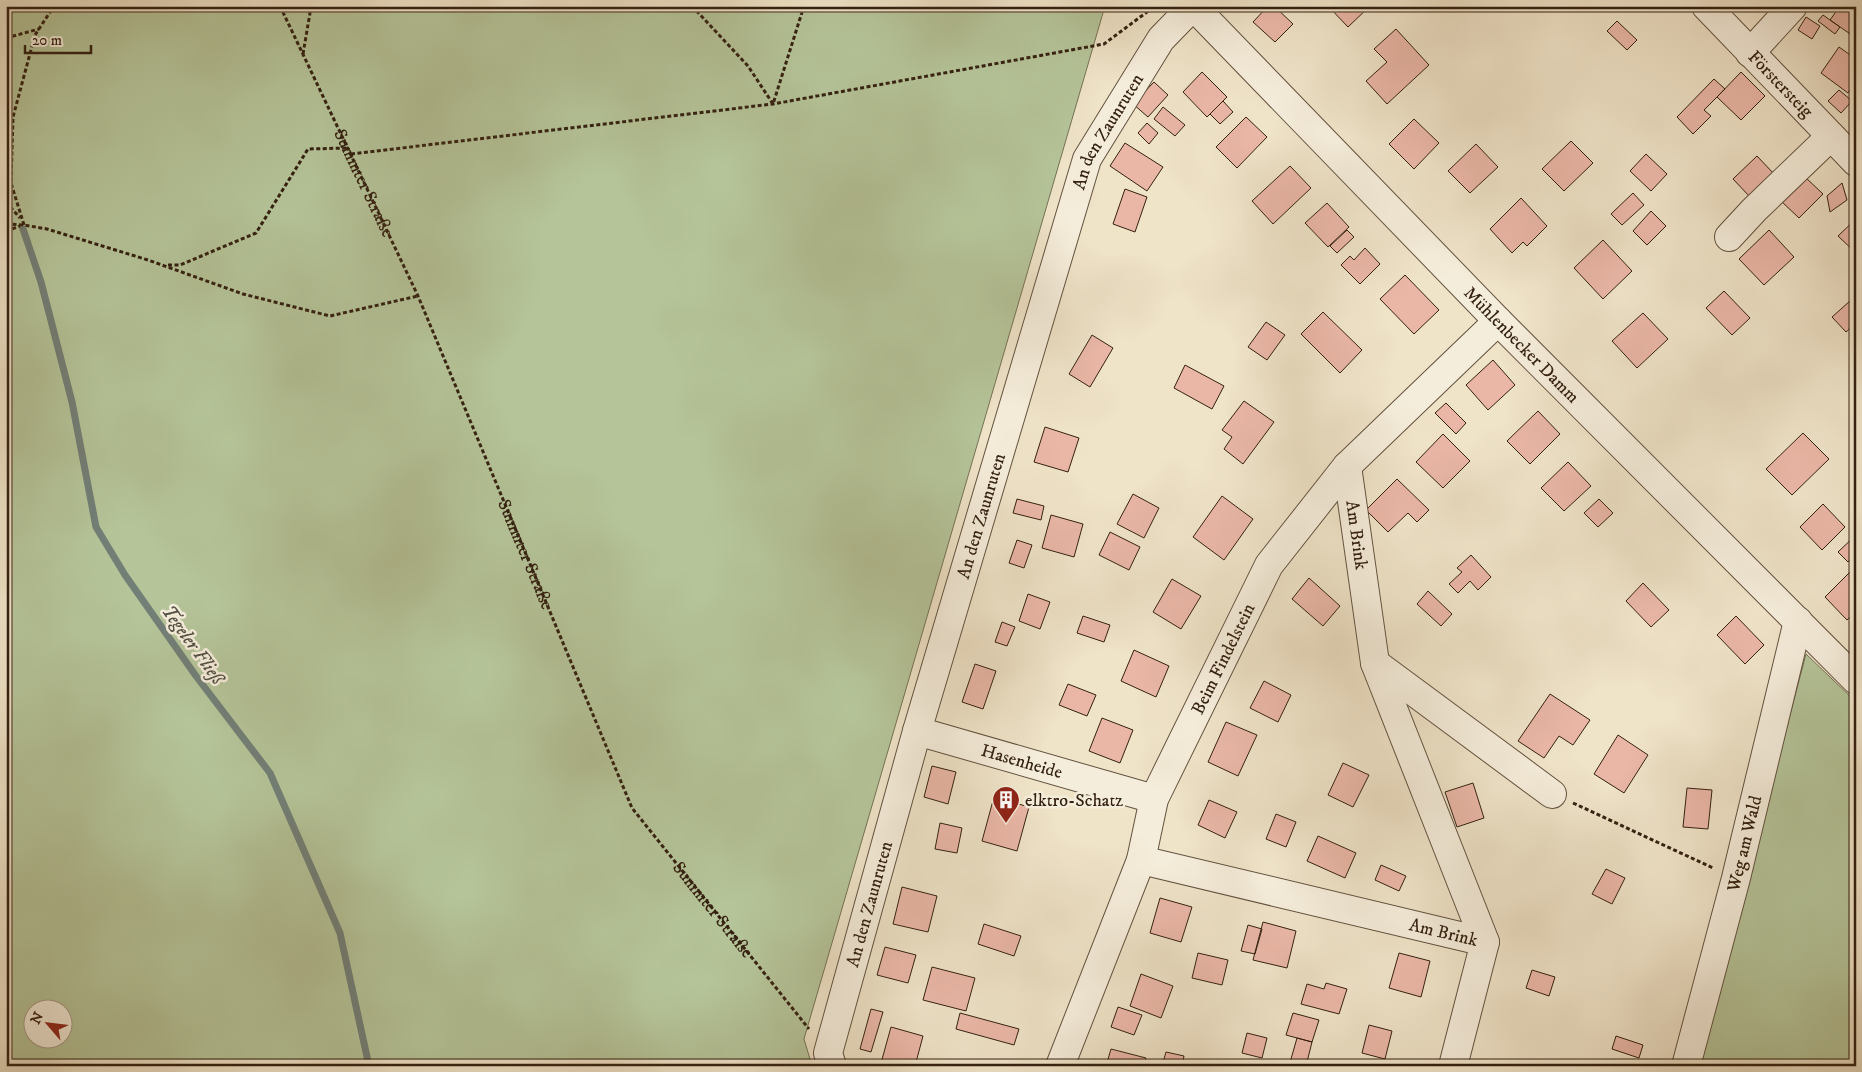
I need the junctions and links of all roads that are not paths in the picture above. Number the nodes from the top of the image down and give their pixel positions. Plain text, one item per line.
1 (1193, 6) edge
2 (1706, 6) edge
3 (1793, 6) edge
4 (1750, 53) junction
5 (1831, 136) junction
6 (1856, 162) edge
7 (1729, 237) dead end
8 (1498, 321) junction
9 (1347, 466) junction
10 (1798, 621) junction
11 (1375, 663) junction
12 (1856, 680) edge
13 (918, 730) junction
14 (1552, 794) road end
15 (1154, 800) junction
16 (1141, 860) junction
17 (1485, 942) junction
18 (830, 1059) edge
19 (1060, 1066) edge
20 (1453, 1066) edge
21 (1686, 1066) edge

1 - 8 street, Mühlenbecker Damm
1 - 13 street, An den Zaunruten
2 - 4 street, Förstersteig
3 - 4 street
4 - 5 street, Förstersteig
5 - 6 street, Förstersteig
5 - 7 street
8 - 9 street, Beim Findelstein
8 - 10 street, Mühlenbecker Damm
9 - 11 street, Am Brink
9 - 15 street, Beim Findelstein
10 - 12 street, Mühlenbecker Damm
10 - 21 street, Weg am Wald
11 - 14 street
11 - 17 street, Am Brink
13 - 15 street, Hasenheide
13 - 18 street, An den Zaunruten
15 - 16 street, Beim Findelstein
16 - 17 street, Am Brink
16 - 19 street, Beim Findelstein
17 - 20 street

